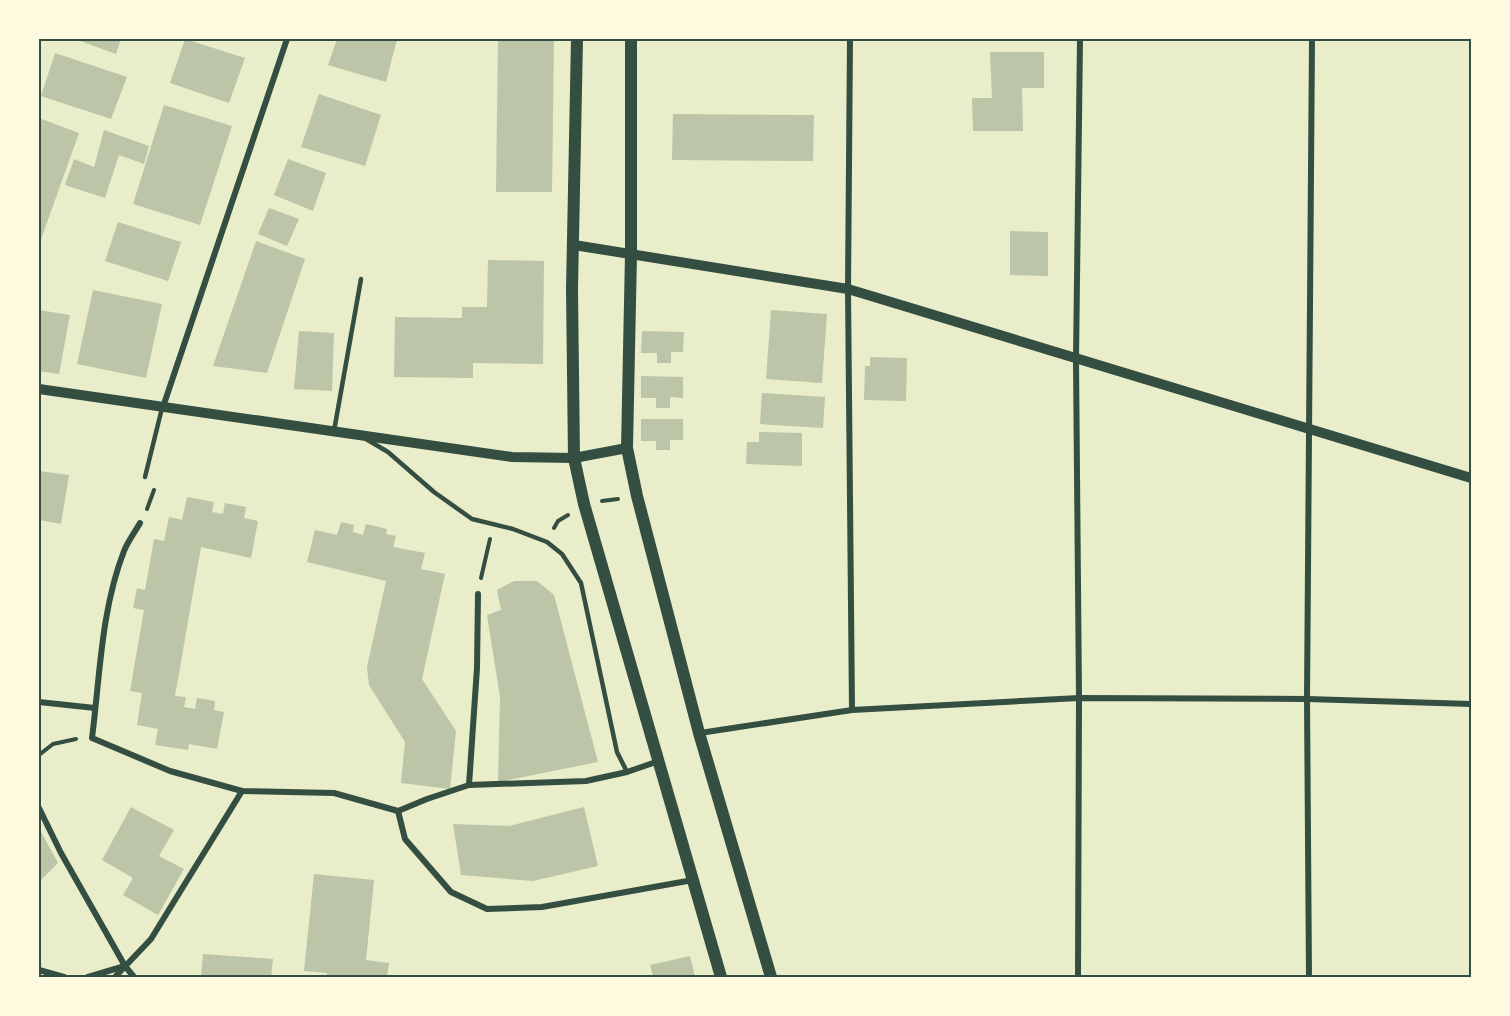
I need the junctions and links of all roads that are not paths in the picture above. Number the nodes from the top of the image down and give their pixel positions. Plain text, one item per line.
1 (287, 39) edge
2 (577, 39) edge
3 (631, 39) edge
4 (850, 39) edge
5 (1080, 39) edge
6 (1312, 39) edge
7 (574, 245) junction
8 (631, 254) junction
9 (361, 279) dead end
10 (848, 289) junction
11 (1076, 360) junction
12 (39, 389) edge
13 (162, 408) junction
14 (1310, 430) junction
15 (334, 431) junction
16 (359, 434) junction
17 (627, 448) junction
18 (574, 458) junction
19 (145, 477) dead end
20 (1471, 478) edge
21 (140, 523) road end
22 (478, 594) road end
23 (1079, 698) junction
24 (1307, 699) junction
25 (39, 702) edge
26 (1471, 704) edge
27 (95, 708) junction
28 (852, 710) junction
29 (699, 733) junction
30 (660, 761) junction
31 (627, 772) junction
32 (469, 785) junction
33 (242, 791) junction
34 (39, 808) edge
35 (398, 811) junction
36 (693, 880) junction
37 (124, 966) junction
38 (39, 970) edge
39 (64, 977) edge
40 (88, 977) edge
41 (115, 977) edge
42 (134, 977) edge
43 (721, 977) edge
44 (771, 977) edge
45 (1078, 977) edge
46 (1309, 977) edge

1 - 13 street
2 - 7 main road
3 - 8 main road
4 - 10 street
5 - 11 street
6 - 14 street
7 - 8 street
7 - 18 main road
8 - 10 street
8 - 17 main road
9 - 15 lane
10 - 11 street
10 - 28 street
11 - 14 street
11 - 23 street
12 - 13 street
13 - 15 street
13 - 19 lane
14 - 20 street
14 - 24 street
15 - 16 street
16 - 18 street
16 - 31 lane
17 - 18 street
17 - 29 main road
18 - 30 main road
21 - 27 street
22 - 32 street
23 - 24 street
23 - 28 street
23 - 45 street
24 - 26 street
24 - 46 street
25 - 27 street
27 - 33 street
28 - 29 street
29 - 44 main road
30 - 31 street
30 - 36 main road
31 - 32 street
32 - 35 street
33 - 35 street
33 - 37 street
34 - 37 street
35 - 36 street
36 - 43 main road
37 - 40 street
37 - 41 street
37 - 42 street
38 - 39 street

